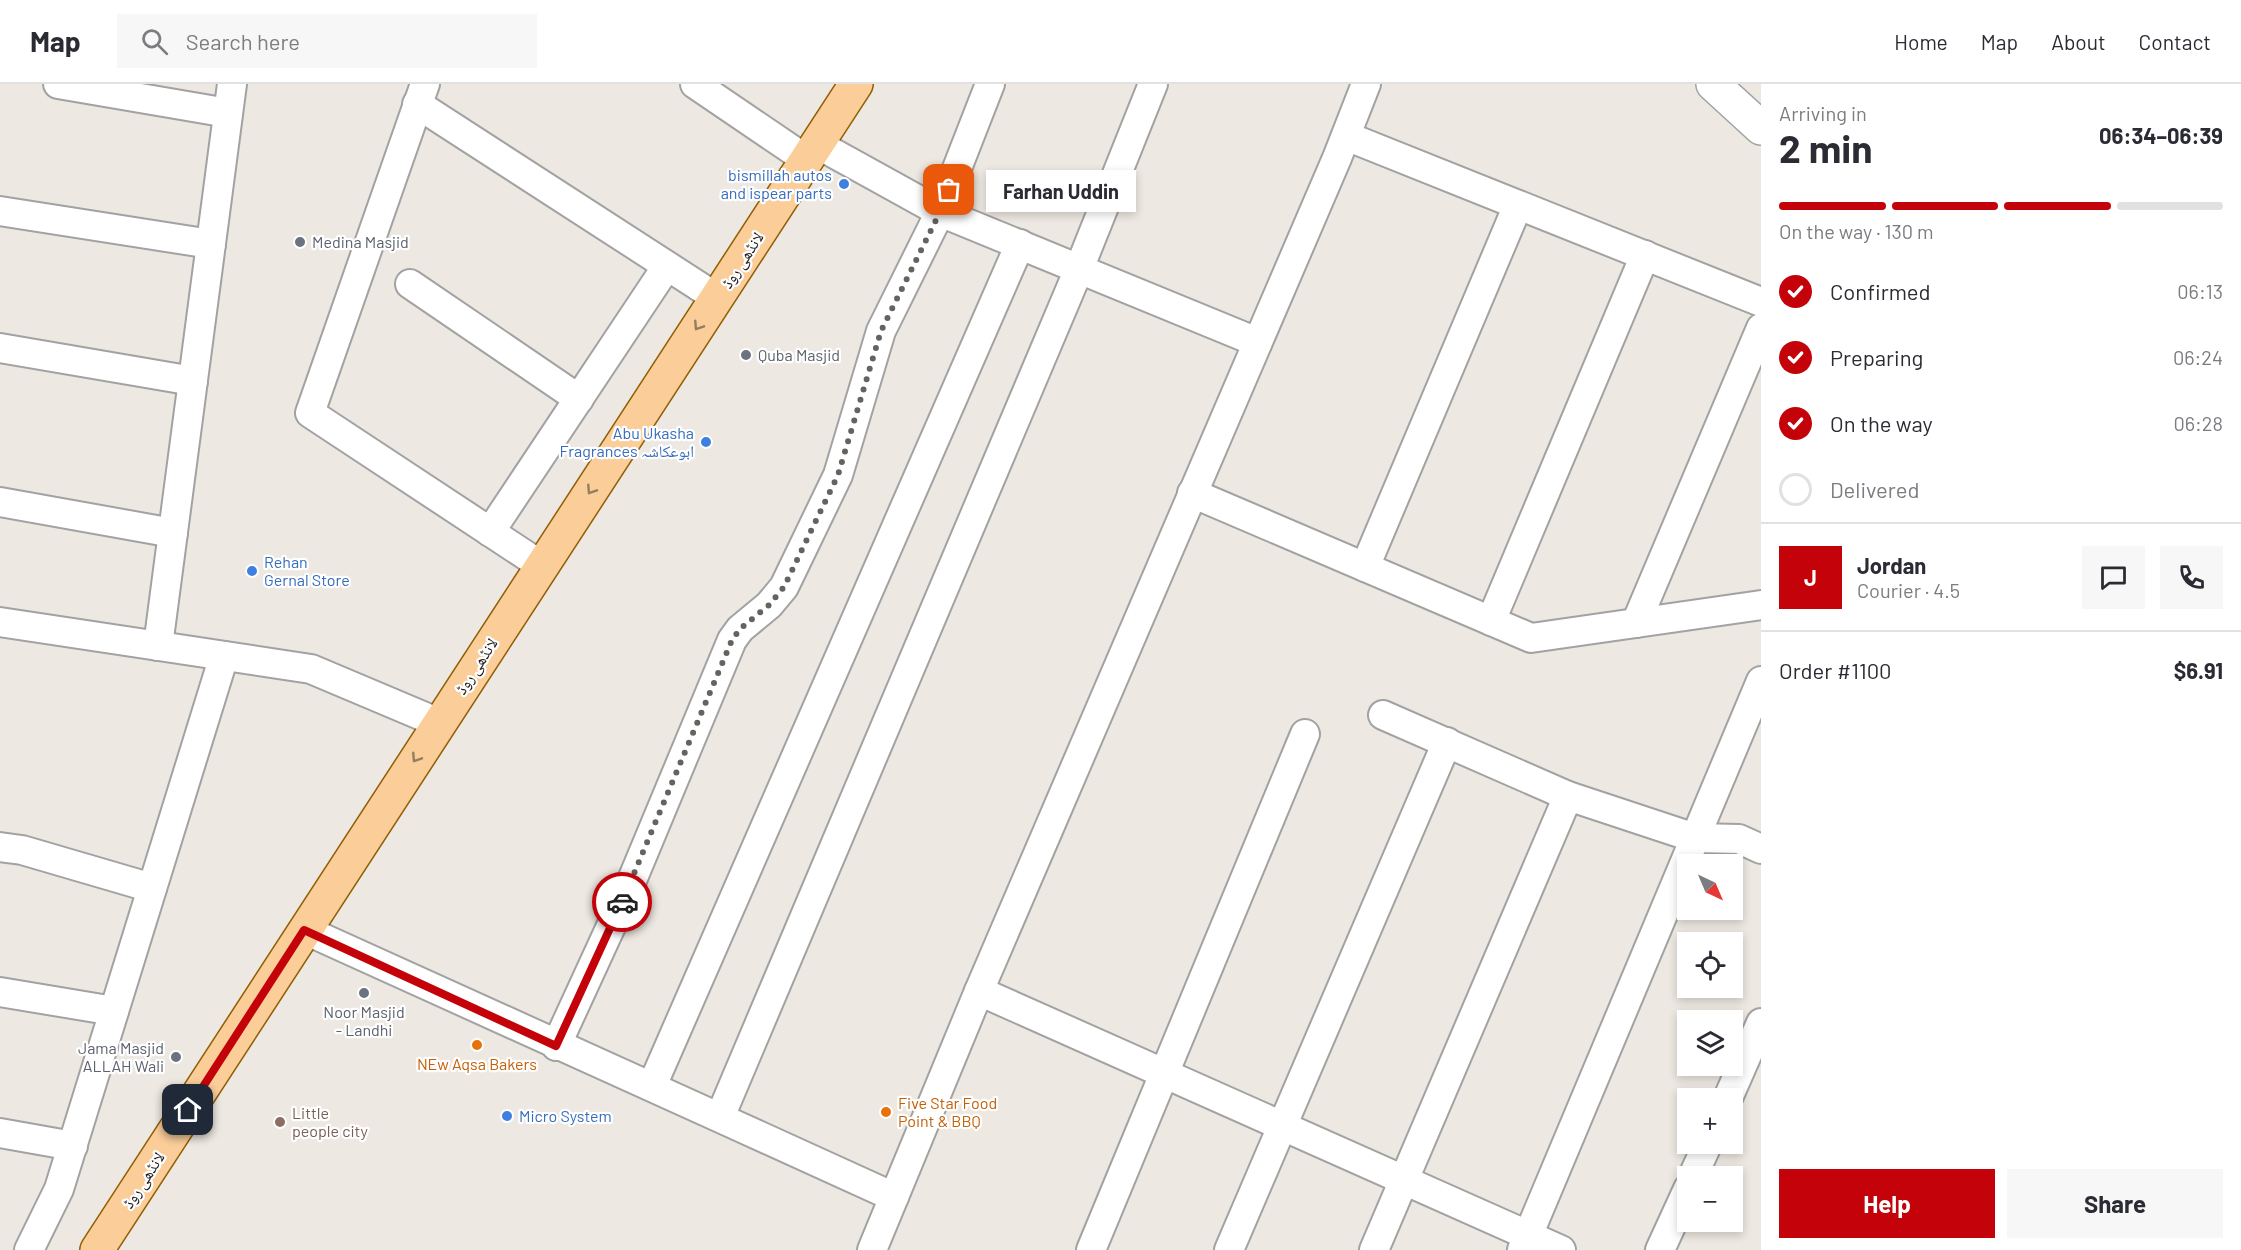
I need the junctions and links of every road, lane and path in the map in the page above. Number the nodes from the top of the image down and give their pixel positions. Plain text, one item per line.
1 (58, 84) edge
2 (232, 84) edge
3 (695, 84) edge
4 (856, 84) edge
5 (990, 84) edge
6 (1153, 84) edge
7 (1366, 84) edge
8 (1713, 84) edge
9 (421, 94) edge
10 (228, 113) junction
11 (1761, 128) edge
12 (1346, 136) junction
13 (812, 152) junction
14 (1518, 205) junction
15 (0, 211) edge
16 (940, 212) junction
17 (211, 244) junction
18 (1020, 244) junction
19 (1645, 255) junction
20 (667, 266) junction
21 (1079, 269) junction
22 (410, 284) dead end
23 (717, 298) junction
24 (1761, 302) edge
25 (1761, 328) edge
26 (1257, 342) junction
27 (0, 348) edge
28 (193, 381) junction
29 (579, 399) junction
30 (1192, 494) junction
31 (0, 502) edge
32 (490, 532) junction
33 (173, 533) junction
34 (542, 566) junction
35 (1365, 567) junction
36 (1761, 605) edge
37 (1491, 621) junction
38 (0, 622) edge
39 (1636, 623) junction
40 (158, 646) junction
41 (224, 656) junction
42 (1761, 681) edge
43 (1383, 715) dead end
44 (439, 723) junction
45 (1305, 734) dead end
46 (1447, 742) junction
47 (1568, 796) junction
48 (1695, 838) junction
49 (0, 847) edge
50 (1761, 849) edge
51 (152, 888) junction
52 (304, 930) junction
53 (979, 991) junction
54 (0, 992) edge
55 (114, 1011) junction
56 (1761, 1023) edge
57 (556, 1046) junction
58 (1165, 1074) junction
59 (652, 1086) junction
60 (1732, 1088) edge
61 (720, 1117) junction
62 (1282, 1125) junction
63 (0, 1133) edge
64 (73, 1146) junction
65 (1404, 1180) junction
66 (894, 1197) junction
67 (1677, 1213) edge
68 (1525, 1243) edge
69 (29, 1250) edge
70 (97, 1250) edge
71 (872, 1250) edge
72 (1091, 1250) edge
73 (1229, 1250) edge
74 (1374, 1250) edge
75 (1561, 1250) edge
76 (1660, 1250) edge

1 - 10 street
2 - 10 street
3 - 13 street
4 - 13 main road, لانڈھی روڈ
5 - 16 street
6 - 21 street
7 - 12 street
8 - 11 street
9 - 20 street
9 - 32 street
10 - 17 street
12 - 14 street
12 - 26 street
13 - 16 street
13 - 23 main road, لانڈھی روڈ
14 - 19 street
14 - 35 street
15 - 17 street
16 - 18 street
16 - 57 street
17 - 28 street
18 - 21 street
18 - 59 street
19 - 24 street
19 - 37 street
20 - 23 street
20 - 29 street
21 - 26 street
21 - 61 street
22 - 29 street
23 -> 34 main road, لانڈھی روڈ
25 - 39 street
26 - 30 street
27 - 28 street
28 - 33 street
29 - 32 street
30 - 35 street
30 - 53 street
31 - 33 street
32 - 34 street
33 - 40 street
34 - 44 main road, لانڈھی روڈ
35 - 37 street
36 - 39 street
37 - 39 street
38 - 40 street
40 - 41 street
41 - 44 street
41 - 51 street
42 - 48 street
43 - 46 street
44 -> 52 main road, لانڈھی روڈ
45 - 58 street
46 - 47 street
46 - 62 street
47 - 48 street
47 - 65 street
48 - 50 street
48 - 68 street
49 - 51 street
51 - 55 street
52 - 57 street
52 - 70 main road, لانڈھی روڈ
53 - 58 street
53 - 66 street
54 - 55 street
55 - 64 street
56 - 60 street
57 - 59 street
58 - 62 street
58 - 72 street
59 - 61 street
61 - 66 street
62 - 65 street
62 - 73 street
63 - 64 street
64 - 69 street
65 - 68 street
65 - 74 street
66 - 71 street
67 - 76 street
68 - 75 street

